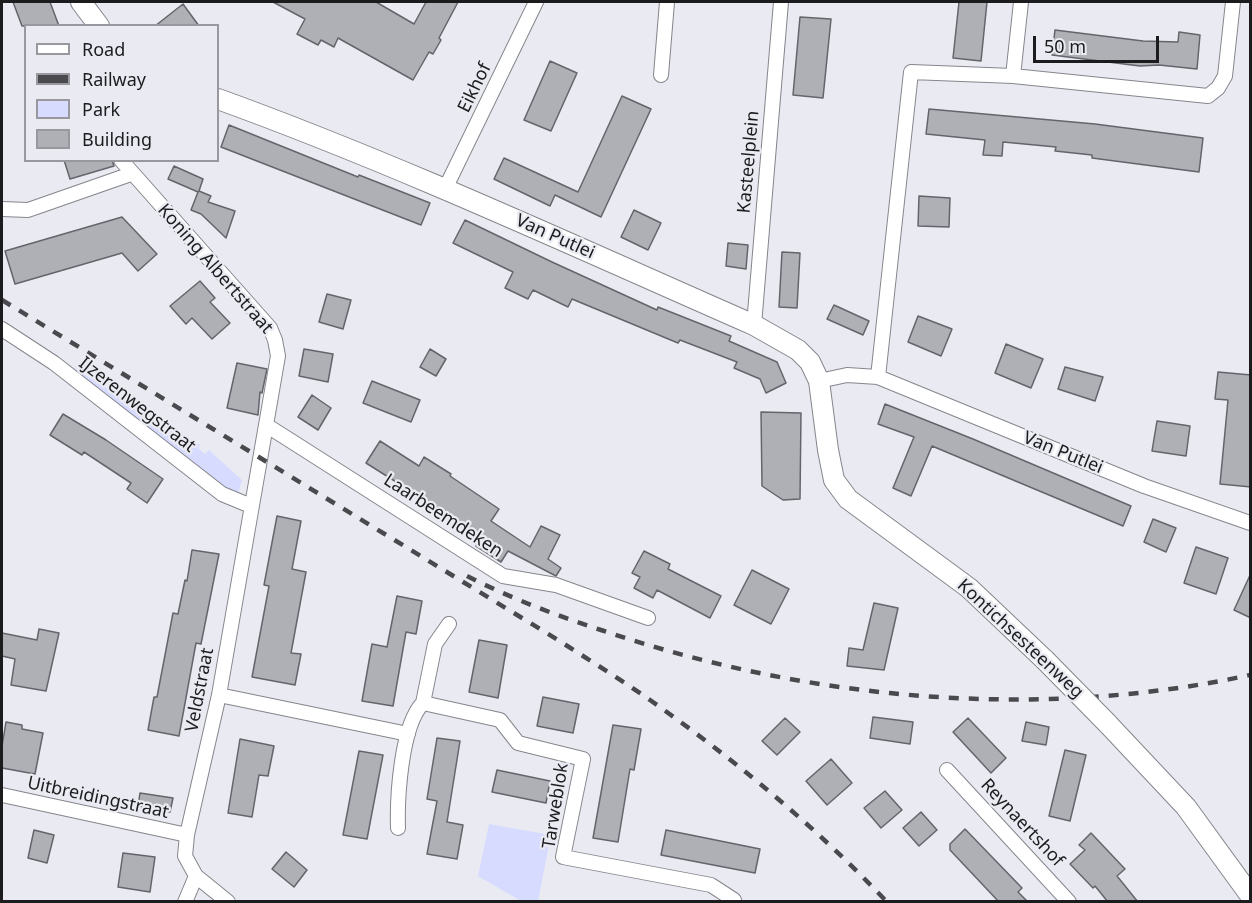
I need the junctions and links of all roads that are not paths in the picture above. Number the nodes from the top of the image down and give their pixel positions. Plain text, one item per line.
1 (536, 2) edge
2 (667, 2) edge
3 (781, 2) edge
4 (1021, 2) edge
5 (1233, 2) edge
6 (661, 75) dead end
7 (1013, 76) junction
8 (219, 99) edge
9 (122, 162) edge
10 (131, 174) junction
11 (445, 189) junction
12 (2, 209) edge
13 (754, 325) junction
14 (2, 329) edge
15 (878, 377) junction
16 (819, 381) junction
17 (266, 425) junction
18 (255, 482) joint
19 (251, 506) junction
20 (1251, 524) edge
21 (648, 618) dead end
22 (449, 624) dead end
23 (219, 695) junction
24 (423, 703) junction
25 (408, 734) junction
26 (948, 770) dead end
27 (2, 795) edge
28 (398, 828) dead end
29 (187, 836) junction
30 (196, 876) junction
31 (1251, 895) edge
32 (734, 900) edge
33 (185, 902) edge
34 (228, 902) edge
35 (1069, 902) edge

1 - 11 street, Eikhof
2 - 6 street
3 - 13 street, Kasteelplein
4 - 7 street
5 - 7 street
7 - 15 street
8 - 11 street, Van Putlei
9 - 10 street, Koning Albertstraat
10 - 12 street
10 - 17 street, Koning Albertstraat
11 - 13 street, Van Putlei
13 - 16 street, Van Putlei
14 - 19 street, IJzerenwegstraat
15 - 16 street, Van Putlei
15 - 20 street, Van Putlei
16 - 31 street, Kontichsesteenweg, bridge
17 - 18 street, Koning Albertstraat
17 - 21 street, Laarbeemdeken
18 - 19 street, Veldstraat
19 - 23 street, Veldstraat
22 - 24 street
23 - 25 street
23 - 29 street, Veldstraat
24 - 25 street
24 - 32 street, Tarweblok
25 - 28 street
26 - 35 street, Reynaertshof
27 - 29 street, Uitbreidingstraat
29 - 30 street, Veldstraat
30 - 33 street
30 - 34 street

